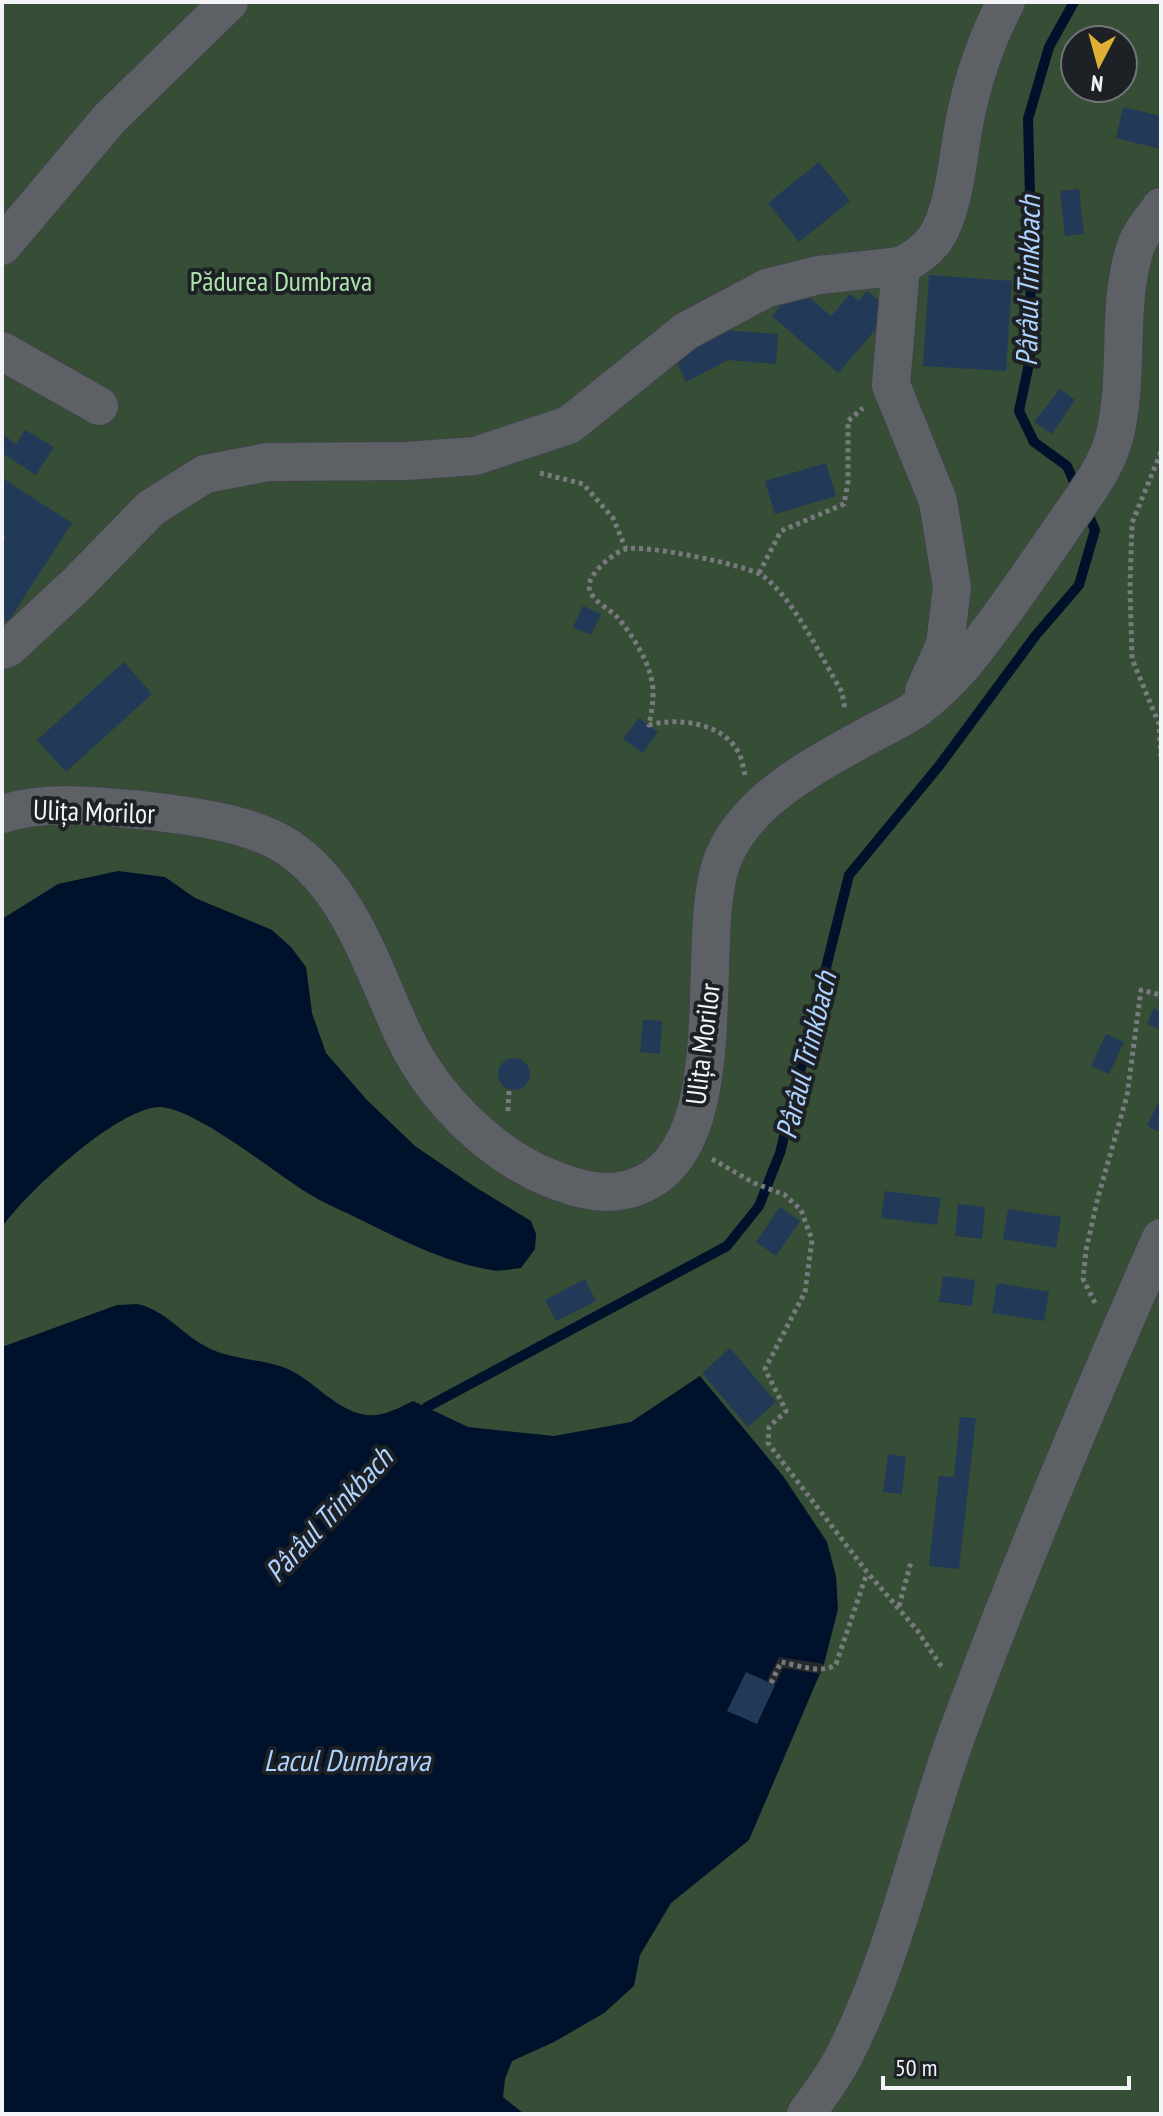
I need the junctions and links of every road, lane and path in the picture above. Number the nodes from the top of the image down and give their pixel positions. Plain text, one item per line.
1 (229, 2) edge
2 (1006, 2) edge
3 (1161, 207) edge
4 (2, 246) edge
5 (901, 266) junction
6 (2, 351) edge
7 (891, 385) junction
8 (99, 406) dead end
9 (1161, 452) edge
10 (537, 472) dead end
11 (626, 549) junction
12 (759, 573) junction
13 (2, 650) edge
14 (914, 710) junction
15 (851, 745) junction
16 (1161, 759) edge
17 (746, 778) dead end
18 (2, 814) edge
19 (1161, 995) edge
20 (683, 1143) junction
21 (1161, 1238) edge
22 (1119, 1333) junction
23 (911, 1562) dead end
24 (867, 1572) junction
25 (898, 1607) junction
26 (949, 1678) dead end
27 (771, 1683) dead end
28 (806, 2114) edge

1 - 4 lane
2 - 5 lane
3 - 14 lane, Ulița Morilor
5 - 7 lane
5 - 13 lane
6 - 8 lane
7 - 12 path
7 - 14 lane
9 - 16 path
10 - 11 path
11 - 12 path
11 - 17 path
12 - 15 path
14 - 15 lane, Ulița Morilor
15 - 20 lane, Ulița Morilor
18 - 20 lane, Ulița Morilor
19 - 22 path
20 - 24 path
21 - 22 lane
22 - 28 lane
23 - 25 path
24 - 25 path
24 - 27 path
25 - 26 path

